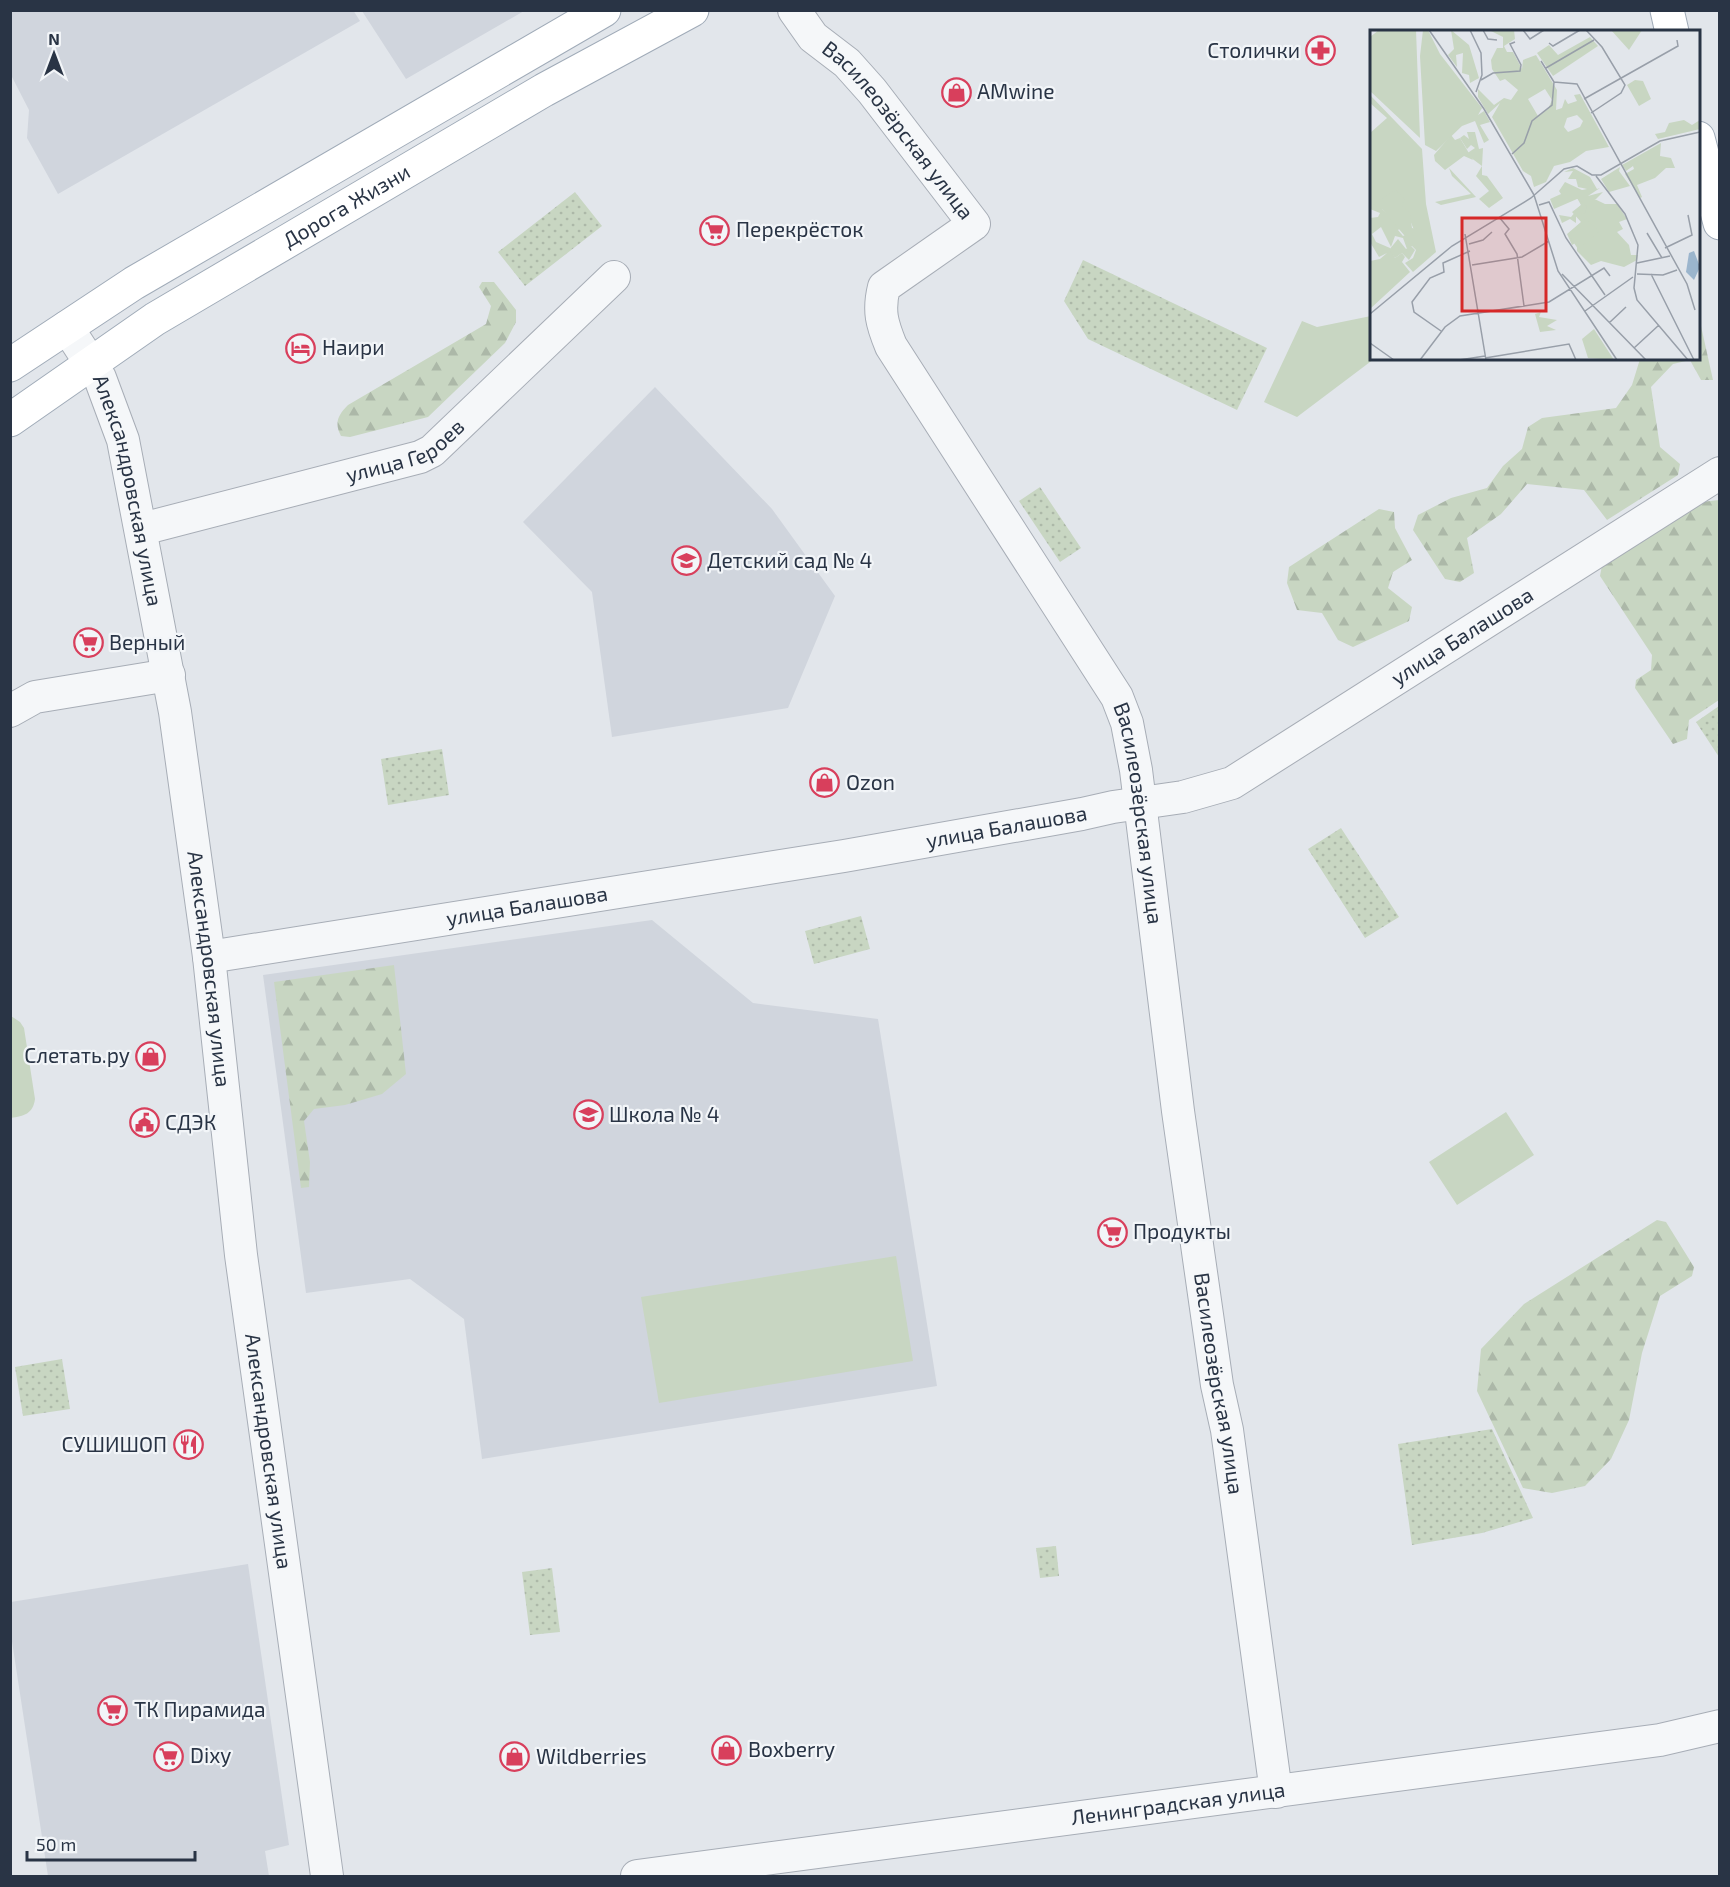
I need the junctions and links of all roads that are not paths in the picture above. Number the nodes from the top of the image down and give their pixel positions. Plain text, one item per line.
1 (604, 10) edge
2 (692, 10) edge
3 (794, 10) edge
4 (1667, 10) edge
5 (1672, 30) edge
6 (1700, 146) edge
7 (1719, 223) edge
8 (614, 277) dead end
9 (67, 327) junction
10 (91, 364) junction
11 (10, 365) edge
12 (10, 420) edge
13 (1719, 473) edge
14 (142, 529) junction
15 (169, 675) junction
16 (10, 711) edge
17 (1140, 803) junction
18 (209, 957) junction
19 (1719, 1726) edge
20 (1276, 1792) junction
21 (327, 1876) edge
22 (637, 1876) edge

1 - 9 main road, Дорога Жизни
2 - 10 main road, Дорога Жизни
3 - 17 street, Василеозёрская улица
4 - 5 main road
6 - 7 main road
8 - 14 street, улица Героев
9 - 10 street, Александровская улица
9 - 11 main road, Дорога Жизни
10 - 12 main road, Дорога Жизни
10 - 14 street, Александровская улица
13 - 17 street, улица Балашова
14 - 15 street, Александровская улица
15 - 16 street
15 - 18 street, Александровская улица
17 - 18 street, улица Балашова
17 - 20 street, Василеозёрская улица
18 - 21 street, Александровская улица
19 - 20 street, Ленинградская улица
20 - 22 street, Ленинградская улица

